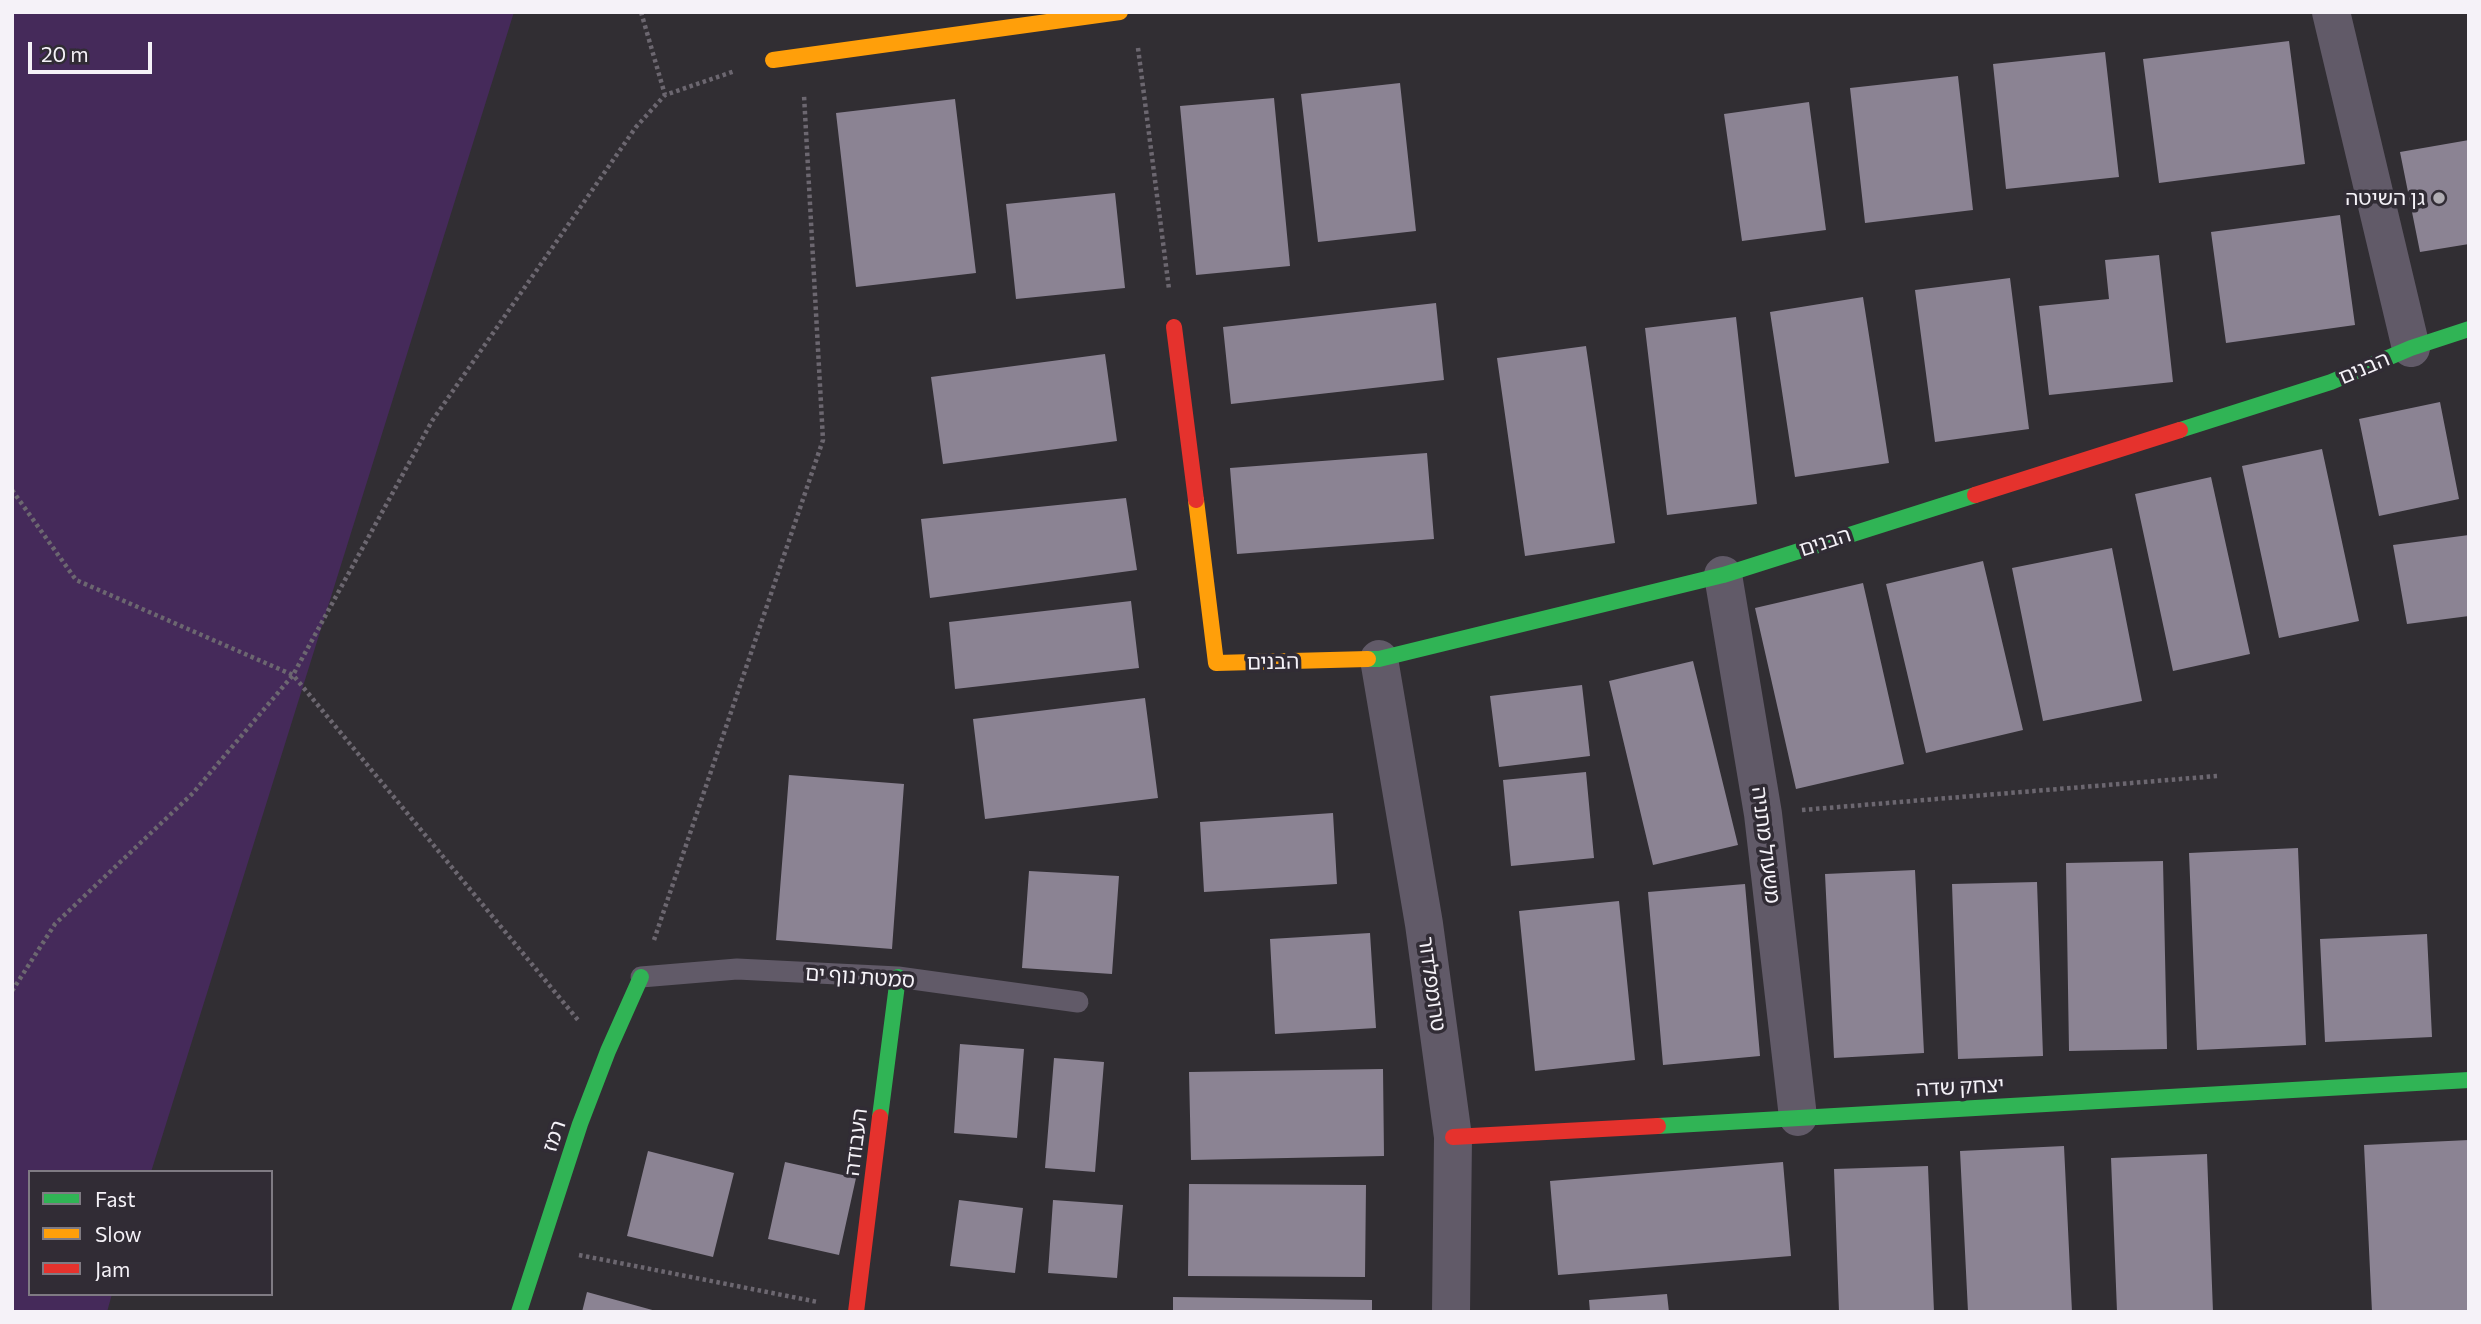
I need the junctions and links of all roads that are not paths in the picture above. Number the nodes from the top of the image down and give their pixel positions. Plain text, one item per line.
1 (1120, 12) edge
2 (2331, 12) edge
3 (773, 60) road end
4 (1174, 327) road end
5 (2469, 329) edge
6 (2411, 348) junction
7 (1723, 575) junction
8 (1379, 659) junction
9 (641, 977) joint
10 (898, 977) junction
11 (1078, 1002) dead end
12 (2469, 1080) edge
13 (1797, 1117) junction
14 (1453, 1137) junction
15 (856, 1311) edge
16 (519, 1312) edge
17 (1451, 1312) edge

1 - 3 street
2 - 6 street, הבנים
4 - 8 street, הבנים
5 - 6 street
6 - 7 street, הבנים
7 - 8 street, הבנים
7 - 13 street, משעול מתניה
8 - 14 street, טרומפלדור
9 - 10 lane, סמטת נוף ים
9 - 16 street, רמז
10 - 11 lane, סמטת נוף ים
10 - 15 street, העבודה
12 - 13 street, יצחק שדה
13 - 14 street, יצחק שדה
14 - 17 street, טרומפלדור

